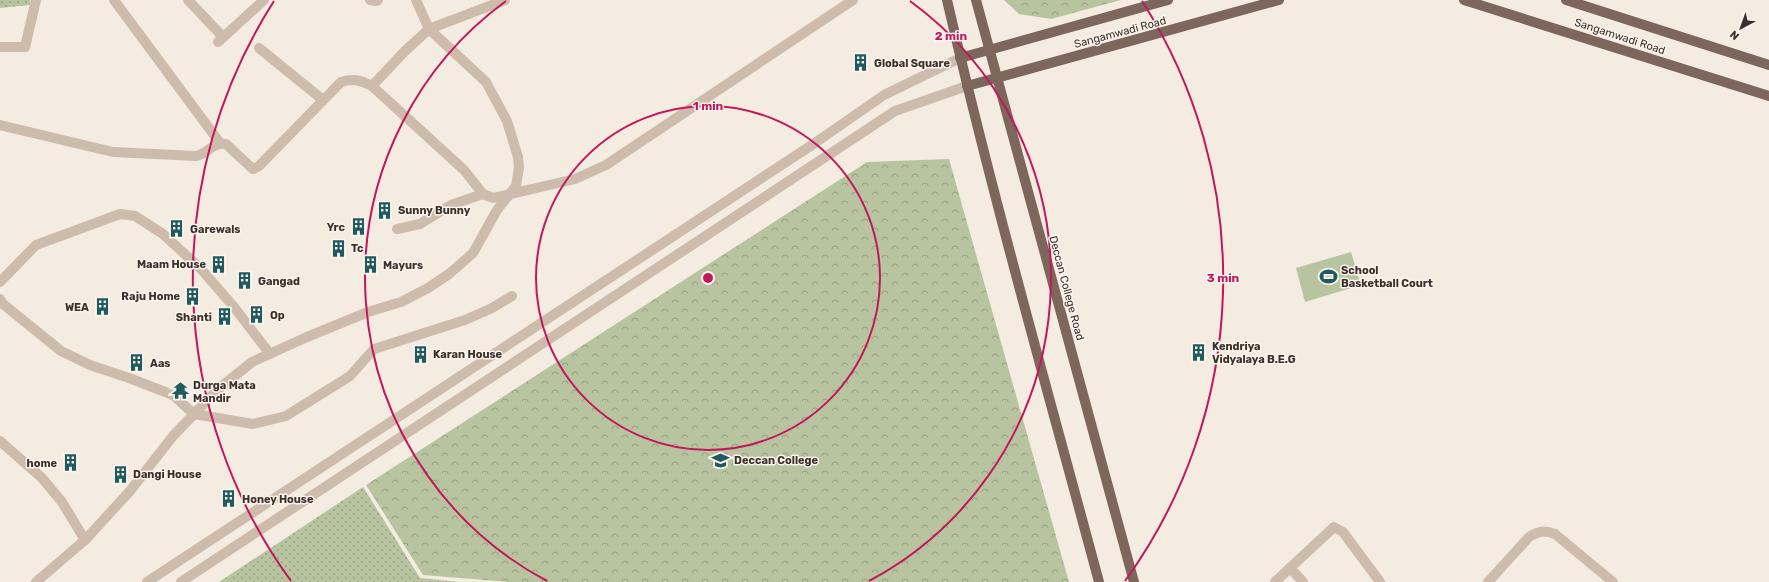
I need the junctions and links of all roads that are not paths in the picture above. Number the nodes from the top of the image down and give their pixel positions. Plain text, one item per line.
1 (36, 0) edge
2 (114, 0) edge
3 (188, 0) edge
4 (264, 0) edge
5 (370, 0) edge
6 (378, 0) edge
7 (416, 0) edge
8 (505, 0) edge
9 (853, 0) edge
10 (947, 0) edge
11 (976, 0) edge
12 (1168, 0) edge
13 (1279, 0) edge
14 (1464, 0) edge
15 (1566, 0) edge
16 (429, 29) junction
17 (0, 47) edge
18 (259, 48) dead end
19 (990, 50) junction
20 (960, 58) junction
21 (1769, 65) edge
22 (997, 78) junction
23 (372, 86) junction
24 (967, 86) junction
25 (1769, 96) edge
26 (323, 100) junction
27 (0, 125) edge
28 (220, 143) junction
29 (483, 194) junction
30 (508, 196) junction
31 (398, 229) dead end
32 (0, 282) edge
33 (512, 296) dead end
34 (0, 299) edge
35 (270, 354) junction
36 (194, 414) junction
37 (0, 441) edge
38 (85, 540) junction
39 (1290, 568) junction
40 (1600, 578) edge
41 (36, 582) edge
42 (147, 582) edge
43 (180, 582) edge
44 (1099, 582) edge
45 (1134, 582) edge
46 (1275, 582) edge
47 (1303, 582) edge
48 (1380, 582) edge
49 (1488, 582) edge
50 (1613, 582) edge

1 - 17 street
2 - 28 street
3 - 4 street
5 - 6 street
7 - 16 street
8 - 16 street
9 - 30 street
10 - 20 main road
11 - 19 main road, Deccan College Road
12 - 19 main road, Sangamwadi Road
13 - 22 main road, Sangamwadi Road
14 - 25 main road, Sangamwadi Road
15 - 21 main road, Sangamwadi Road
16 - 23 street
16 - 30 street
18 - 26 street
19 - 20 main road, Sangamwadi Road
19 - 22 main road, Deccan College Road
20 - 24 main road
20 - 42 street
22 - 24 main road, Sangamwadi Road
22 - 45 main road, Deccan College Road
23 - 26 street
23 - 29 street
24 - 43 street
24 - 44 main road
26 - 28 street
27 - 28 street
29 - 30 street
29 - 31 street
30 - 35 street
32 - 35 street
33 - 36 street
34 - 36 street
35 - 36 street
36 - 38 street
37 - 38 street
38 - 41 street
39 - 46 street
39 - 47 street
39 - 48 street
40 - 49 street
40 - 50 street

